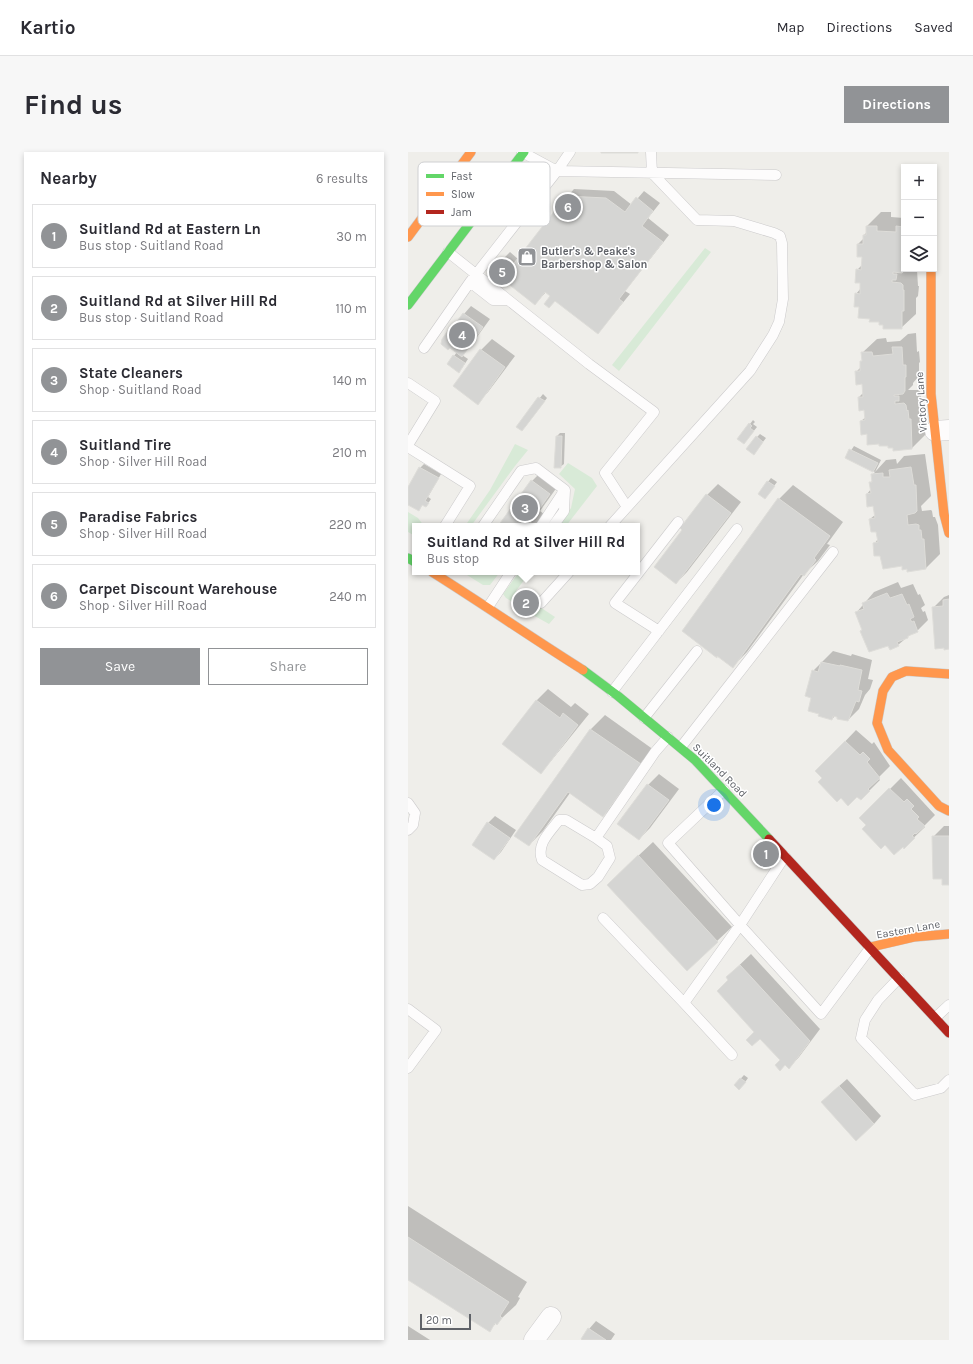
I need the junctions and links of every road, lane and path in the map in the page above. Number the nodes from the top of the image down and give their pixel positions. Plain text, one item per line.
1 (471, 152) edge
2 (523, 152) edge
3 (570, 152) edge
4 (652, 152) edge
5 (464, 162) edge
6 (516, 162) edge
7 (541, 162) edge
8 (550, 167) edge
9 (557, 171) junction
10 (652, 173) junction
11 (776, 175) dead end
12 (550, 180) edge
13 (418, 224) edge
14 (468, 226) edge
15 (514, 226) edge
16 (408, 237) edge
17 (448, 252) junction
18 (931, 272) edge
19 (473, 279) junction
20 (408, 305) edge
21 (424, 348) dead end
22 (410, 387) edge
23 (942, 431) edge
24 (408, 446) edge
25 (565, 490) junction
26 (627, 507) junction
27 (678, 522) dead end
28 (447, 523) edge
29 (486, 523) edge
30 (543, 523) edge
31 (555, 523) edge
32 (613, 523) edge
33 (737, 529) dead end
34 (949, 533) edge
35 (833, 552) dead end
36 (640, 571) edge
37 (509, 575) edge
38 (566, 575) edge
39 (637, 575) edge
40 (447, 576) edge
41 (541, 603) dead end
42 (488, 607) junction
43 (659, 631) junction
44 (697, 651) dead end
45 (949, 674) edge
46 (612, 692) junction
47 (644, 718) junction
48 (668, 737) junction
49 (681, 748) junction
50 (724, 790) junction
51 (408, 803) edge
52 (949, 811) edge
53 (408, 830) edge
54 (596, 838) junction
55 (785, 856) junction
56 (603, 918) dead end
57 (740, 925) junction
58 (949, 934) edge
59 (870, 947) junction
60 (899, 978) junction
61 (684, 1003) junction
62 (949, 1005) edge
63 (408, 1009) edge
64 (936, 1018) junction
65 (949, 1032) edge
66 (732, 1055) dead end
67 (408, 1068) edge
68 (949, 1080) edge
69 (551, 1317) dead end
70 (534, 1340) edge

1 - 5 main road
2 - 6 main road
2 - 7 lane
3 - 9 lane
4 - 10 lane
8 - 9 lane
9 - 10 lane
9 - 12 lane
10 - 11 lane
10 - 26 lane
13 - 16 main road
14 - 17 main road
15 - 19 lane
17 - 19 lane
17 - 20 main road
18 - 23 main road, Victory Lane
19 - 21 lane
19 - 26 lane
22 - 24 lane
23 - 34 main road, Victory Lane
24 - 28 lane
25 - 29 lane
25 - 30 lane
25 - 31 lane
26 - 32 lane
27 - 36 lane
33 - 43 lane
35 - 49 lane
37 - 42 lane
38 - 41 lane
39 - 43 lane
40 - 42 main road, Suitland Road
42 - 46 main road, Suitland Road
43 - 46 lane
44 - 47 lane
45 - 52 main road
46 - 47 main road, Suitland Road
47 - 48 main road, Suitland Road
48 - 49 main road, Suitland Road
48 - 54 lane
49 - 50 main road, Suitland Road
50 - 55 main road, Suitland Road
50 - 57 lane
51 - 53 lane
54 - 54 lane
55 - 57 lane
55 - 59 main road, Suitland Road
56 - 61 lane
57 - 59 lane
57 - 61 lane
58 - 59 main road, Eastern Lane
59 - 60 main road, Suitland Road
60 - 64 main road, Suitland Road
60 - 68 lane
61 - 66 lane
62 - 64 lane
63 - 67 lane
64 - 65 main road, Suitland Road
69 - 70 street

